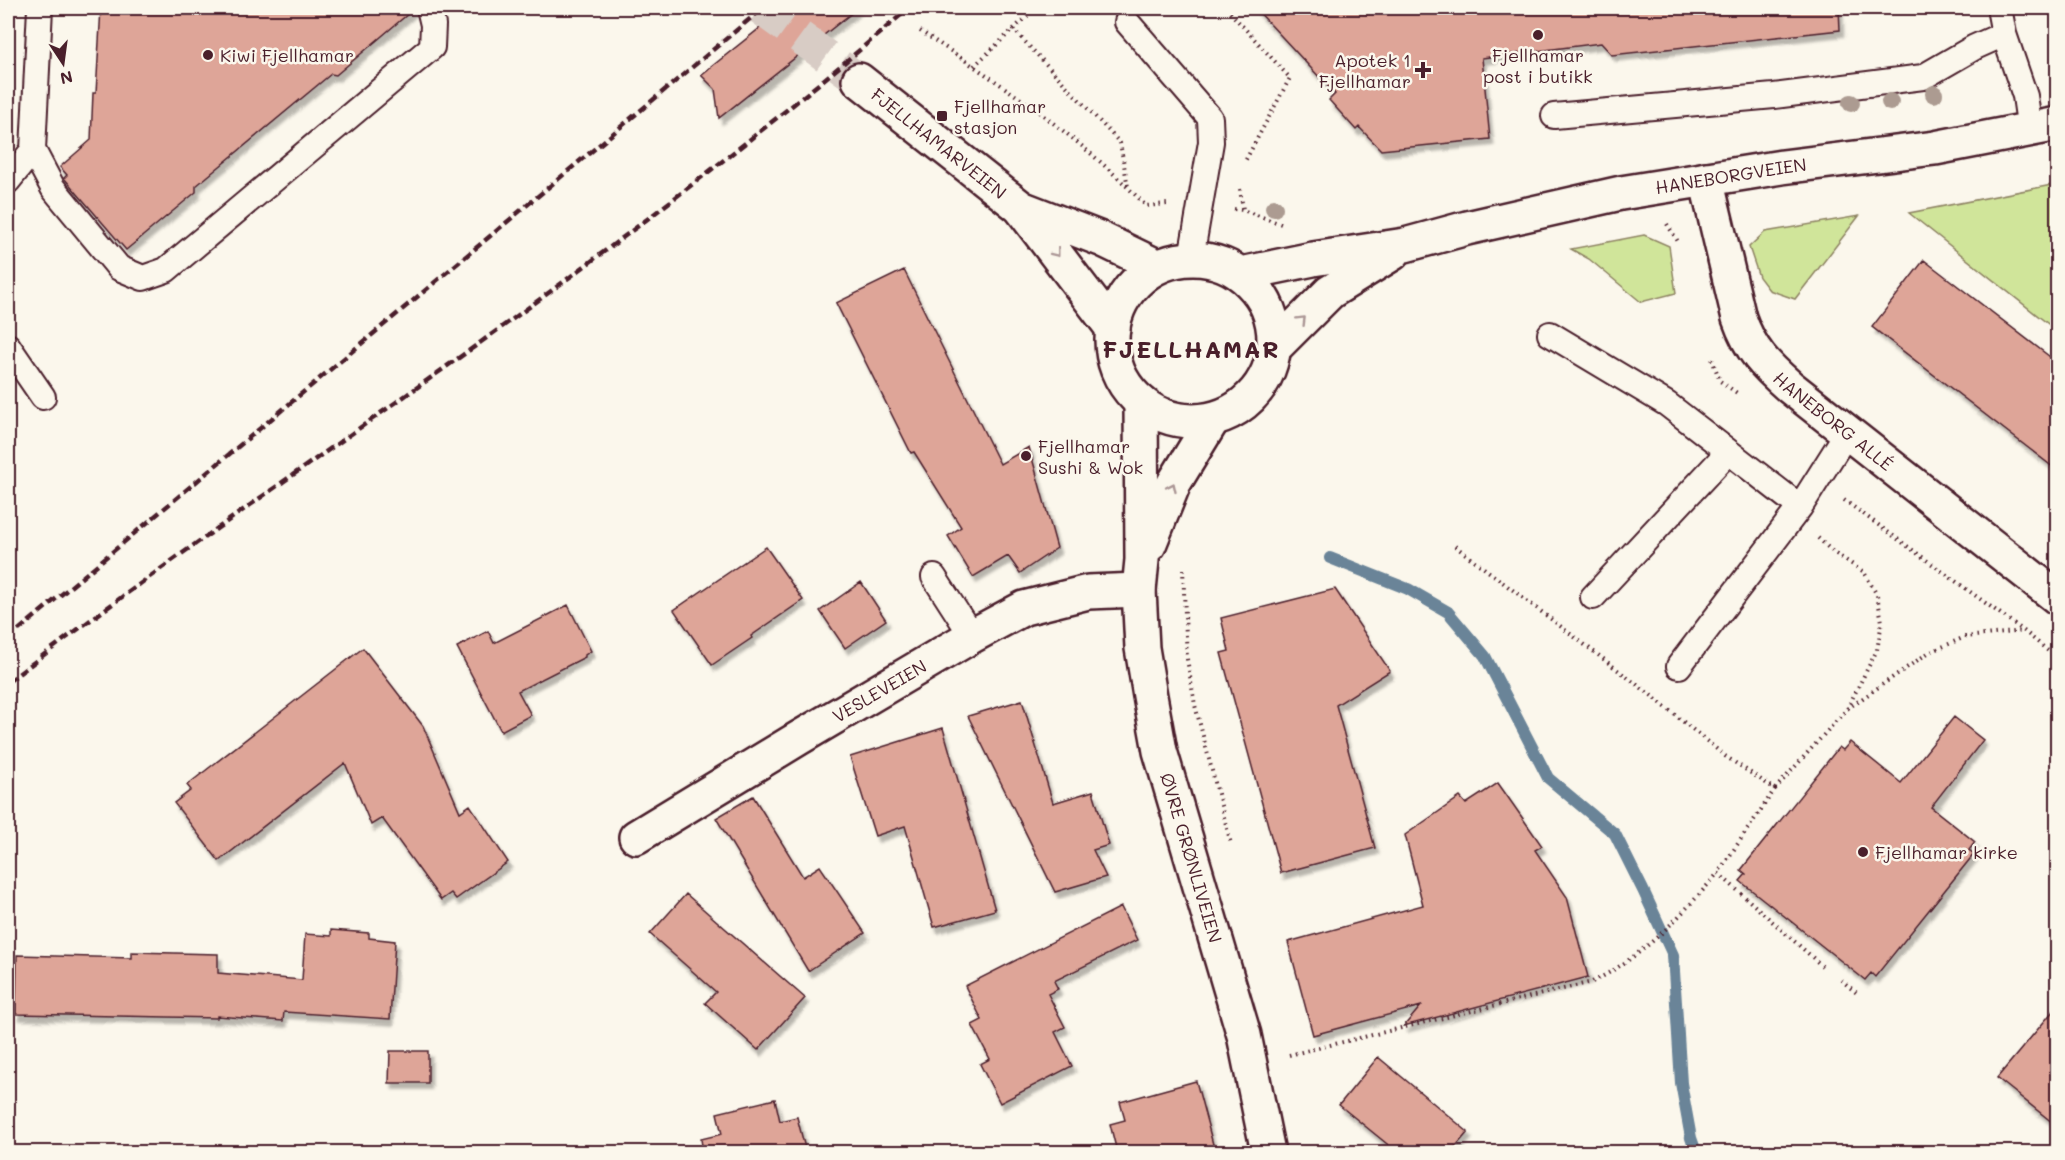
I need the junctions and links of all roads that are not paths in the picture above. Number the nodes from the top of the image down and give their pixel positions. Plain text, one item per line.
1 (40, 8) edge
2 (429, 8) edge
3 (1999, 8) edge
4 (1127, 22) dead end
5 (2004, 34) junction
6 (858, 80) tunnel mouth
7 (1554, 116) dead end
8 (2044, 128) edge
9 (33, 150) junction
10 (1706, 179) junction
11 (8, 181) edge
12 (1020, 207) junction
13 (1405, 245) junction
14 (1191, 258) junction
15 (1157, 266) junction
16 (1241, 274) junction
17 (1113, 329) junction
18 (1550, 334) dead end
19 (8, 346) edge
20 (1275, 348) junction
21 (43, 397) dead end
22 (1141, 402) junction
23 (1214, 419) junction
24 (1848, 432) junction
25 (1728, 452) junction
26 (1797, 511) junction
27 (1141, 575) junction
28 (934, 577) dead end
29 (1593, 597) dead end
30 (2058, 598) edge
31 (972, 636) junction
32 (1679, 666) dead end
33 (636, 837) dead end
34 (1268, 1152) edge

1 - 9 lane
2 - 9 lane
3 - 5 lane
4 - 14 lane
5 - 7 lane
5 - 8 lane
6 - 12 street, FJELLHAMARVEIEN
8 - 10 street, HANEBORGVEIEN
9 - 11 lane
10 - 13 street, HANEBORGVEIEN
10 - 24 street, HANEBORG ALLÉ
12 - 15 street, FJELLHAMARVEIEN
12 -> 17 street, FJELLHAMARVEIEN
13 - 16 street, HANEBORGVEIEN
20 -> 13 street, HANEBORGVEIEN
14 - 15 street
14 - 16 street
15 - 17 street
16 - 20 street
17 - 22 street
18 - 25 lane
19 - 21 lane
20 - 23 street
22 - 23 street
22 - 27 street, ØVRE GRØNLIVEIEN
27 -> 23 street, ØVRE GRØNLIVEIEN
24 - 26 lane
24 - 30 street, HANEBORG ALLÉ
25 - 26 lane
25 - 29 lane
26 - 32 lane
27 - 31 street, VESLEVEIEN
27 - 34 street, ØVRE GRØNLIVEIEN
28 - 31 lane
31 - 33 street, VESLEVEIEN

